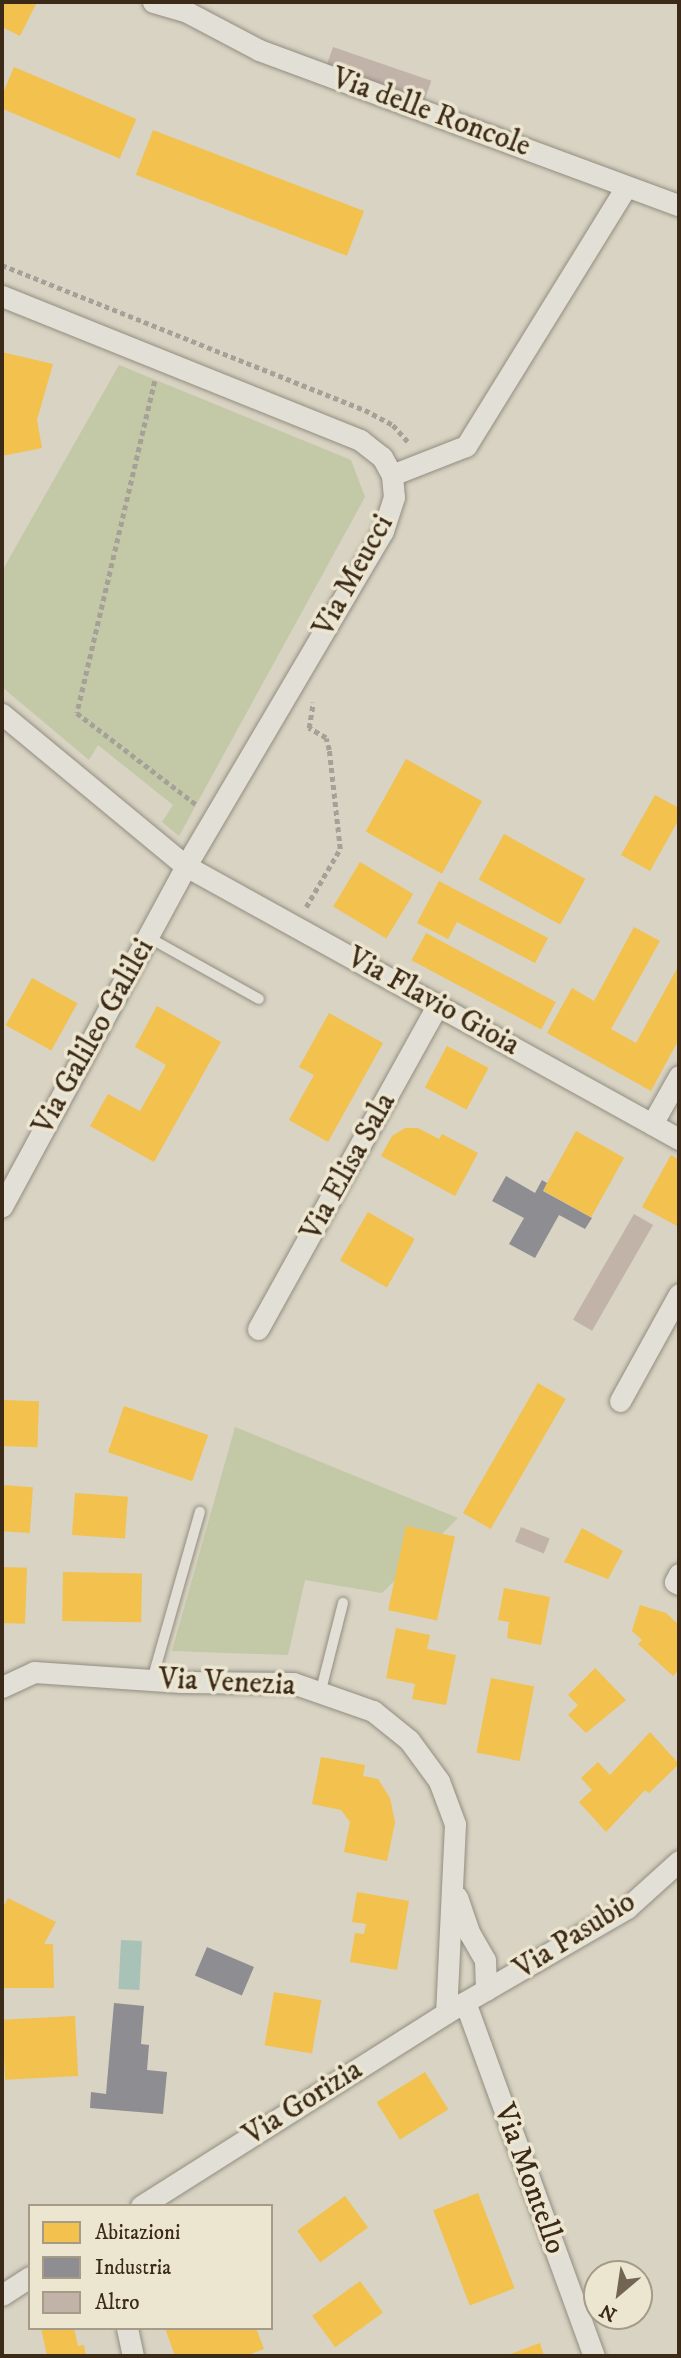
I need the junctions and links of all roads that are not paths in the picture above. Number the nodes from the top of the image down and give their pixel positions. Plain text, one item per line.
1 (153, 2) edge
2 (193, 7) edge
3 (626, 187) junction
4 (679, 205) edge
5 (2, 296) edge
6 (393, 475) junction
7 (2, 714) edge
8 (186, 866) junction
9 (148, 937) junction
10 (259, 999) dead end
11 (438, 1004) junction
12 (679, 1076) edge
13 (652, 1124) junction
14 (679, 1139) edge
15 (2, 1206) edge
16 (679, 1294) edge
17 (258, 1329) dead end
18 (620, 1401) dead end
19 (200, 1512) dead end
20 (679, 1574) edge
21 (679, 1584) edge
22 (343, 1603) dead end
23 (152, 1680) junction
24 (2, 1687) edge
25 (321, 1690) junction
26 (679, 1861) edge
27 (453, 1885) junction
28 (486, 1990) junction
29 (465, 2002) junction
30 (446, 2012) junction
31 (144, 2204) edge
32 (28, 2278) edge
33 (2, 2295) edge
34 (127, 2330) edge
35 (133, 2356) edge
36 (594, 2356) edge

1 - 2 street, Via delle Roncole
2 - 3 street, Via delle Roncole
3 - 4 street, Via delle Roncole
3 - 6 street
5 - 6 street, Via Meucci
6 - 8 street, Via Meucci
7 - 8 street, Via Flavio Gioia
8 - 9 street, Via Galileo Galilei
8 - 11 street, Via Flavio Gioia
9 - 10 lane
9 - 15 street, Via Galileo Galilei
11 - 13 street, Via Flavio Gioia
11 - 17 street, Via Elisa Sala
12 - 13 street
13 - 14 street, Via Flavio Gioia
16 - 18 street
19 - 23 lane
20 - 21 street
22 - 25 lane
23 - 24 street, Via Venezia
23 - 25 street, Via Venezia
25 - 27 street, Via Venezia
26 - 28 street, Via Pasubio
27 - 28 street, Via Venezia
27 - 30 street, Via Venezia
28 - 29 street, Via Pasubio
29 - 30 street, Via Gorizia
29 - 36 street, Via Montello
30 - 31 street, Via Gorizia
32 - 33 street
34 - 35 street

